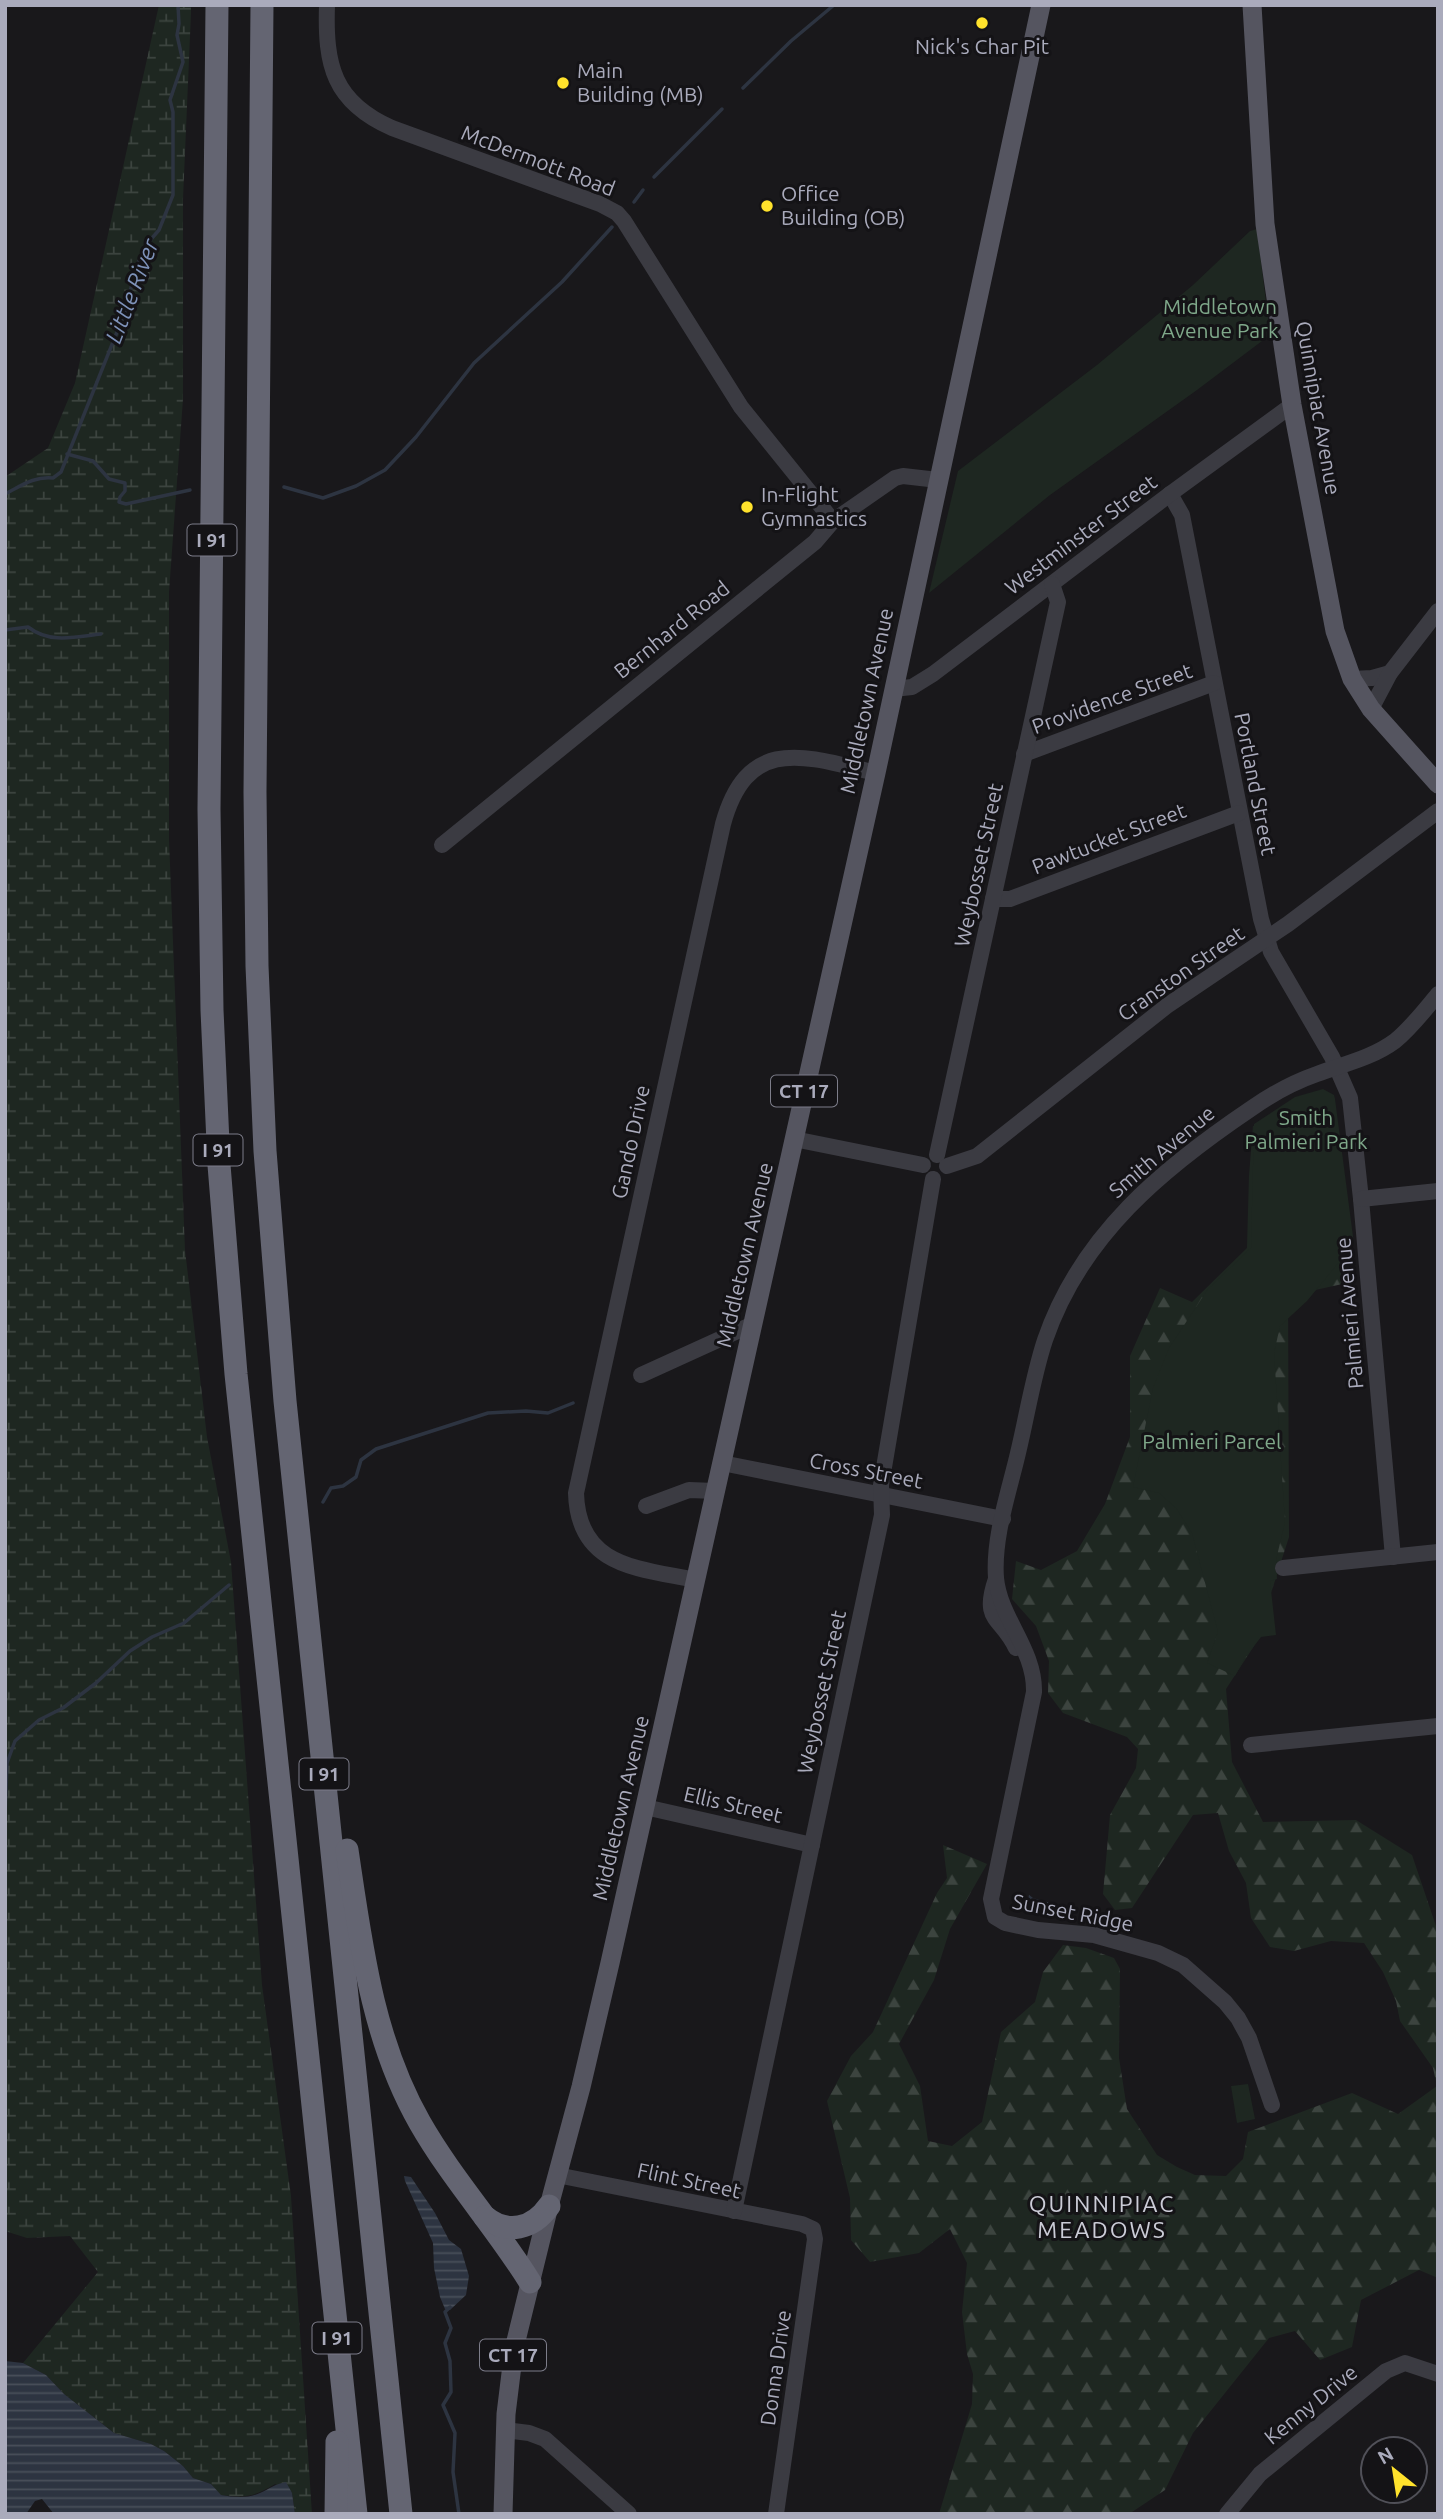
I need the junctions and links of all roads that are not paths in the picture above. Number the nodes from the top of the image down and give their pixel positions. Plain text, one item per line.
1 (217, 5) edge
2 (262, 5) edge
3 (327, 5) edge
4 (1041, 5) edge
5 (1252, 5) edge
6 (1292, 405) junction
7 (938, 480) junction
8 (1170, 494) junction
9 (833, 521) junction
10 (1052, 584) junction
11 (1438, 611) edge
12 (1390, 673) junction
13 (1352, 678) junction
14 (1214, 683) junction
15 (893, 689) junction
16 (1371, 709) junction
17 (1024, 754) junction
18 (876, 773) junction
19 (1438, 784) edge
20 (1438, 811) edge
21 (1239, 813) junction
22 (442, 845) dead end
23 (993, 899) junction
24 (1267, 939) junction
25 (1438, 994) edge
26 (1338, 1068) junction
27 (794, 1139) junction
28 (942, 1161) junction
29 (923, 1165) junction
30 (933, 1179) junction
31 (1438, 1191) edge
32 (1361, 1199) junction
33 (752, 1324) junction
34 (641, 1375) dead end
35 (722, 1463) junction
36 (715, 1492) junction
37 (880, 1495) junction
38 (646, 1506) dead end
39 (1003, 1519) junction
40 (1438, 1552) edge
41 (1393, 1556) junction
42 (1283, 1568) dead end
43 (695, 1580) junction
44 (1438, 1726) edge
45 (1251, 1745) dead end
46 (327, 1806) junction
47 (645, 1807) junction
48 (812, 1845) junction
49 (1272, 2105) dead end
50 (557, 2175) junction
51 (549, 2206) junction
52 (734, 2211) junction
53 (485, 2217) junction
54 (813, 2229) joint
55 (530, 2281) junction
56 (1438, 2374) edge
57 (345, 2409) junction
58 (505, 2430) junction
59 (336, 2514) edge
60 (356, 2514) edge
61 (401, 2514) edge
62 (503, 2514) edge
63 (629, 2514) edge
64 (776, 2514) edge
65 (1227, 2514) edge

1 - 57 highway, I 91
2 - 46 highway, I 91
3 - 9 street, McDermott Road
4 - 7 main road, Middletown Avenue / CT 17
5 - 6 main road, Quinnipiac Avenue
6 - 8 street, Westminster Street
6 - 13 main road, Quinnipiac Avenue
7 - 9 street, Bernhard Road
7 - 15 main road, Middletown Avenue / CT 17
8 - 10 street, Westminster Street
8 - 14 street, Portland Street
9 - 22 street, Bernhard Road
10 - 15 street, Westminster Street
10 - 17 street, Weybosset Street
11 - 12 street
12 - 13 street
12 - 16 street
13 - 16 main road, Quinnipiac Avenue
14 - 17 street, Providence Street
14 - 21 street, Portland Street
15 - 18 main road, Middletown Avenue / CT 17
16 - 19 main road, Quinnipiac Avenue
17 - 23 street, Weybosset Street
18 - 27 main road, Middletown Avenue / CT 17
18 - 43 street, Gando Drive
20 - 24 street, Cranston Street
21 - 23 street, Pawtucket Street
21 - 24 street, Portland Street
23 - 28 street, Weybosset Street
24 - 26 street, Portland Street
24 - 28 street, Cranston Street
25 - 26 street, Smith Avenue
26 - 32 street, Palmieri Avenue
26 - 39 street, Smith Avenue
27 - 29 street
27 - 33 main road, Middletown Avenue / CT 17
28 - 29 street
28 - 30 street
29 - 30 street
30 - 37 street, Weybosset Street
31 - 32 street
32 - 41 street, Palmieri Avenue
33 - 34 street
33 - 35 main road, Middletown Avenue / CT 17
35 - 36 main road, Middletown Avenue / CT 17
35 - 37 street, Cross Street
36 - 38 street
36 - 43 main road, Middletown Avenue / CT 17
37 - 39 street, Cross Street
37 - 48 street, Weybosset Street
39 - 49 street, Sunset Ridge
40 - 41 street
41 - 42 street
43 - 47 main road, Middletown Avenue / CT 17
44 - 45 street
46 - 53 highway
46 - 61 highway, I 91
47 - 48 street, Ellis Street
47 - 50 main road, Middletown Avenue / CT 17
48 - 52 street, Weybosset Street
50 - 51 main road, Middletown Avenue / CT 17
50 - 52 street, Flint Street
51 - 53 highway
51 - 55 main road, Middletown Avenue / CT 17
52 - 54 street, Flint Street
53 - 55 highway
54 - 64 street, Donna Drive
55 - 58 main road, Middletown Avenue / CT 17
56 - 65 street, Kenny Drive
57 - 59 highway
57 - 60 highway, I 91
58 - 62 main road, Middletown Avenue / CT 17
58 - 63 street

